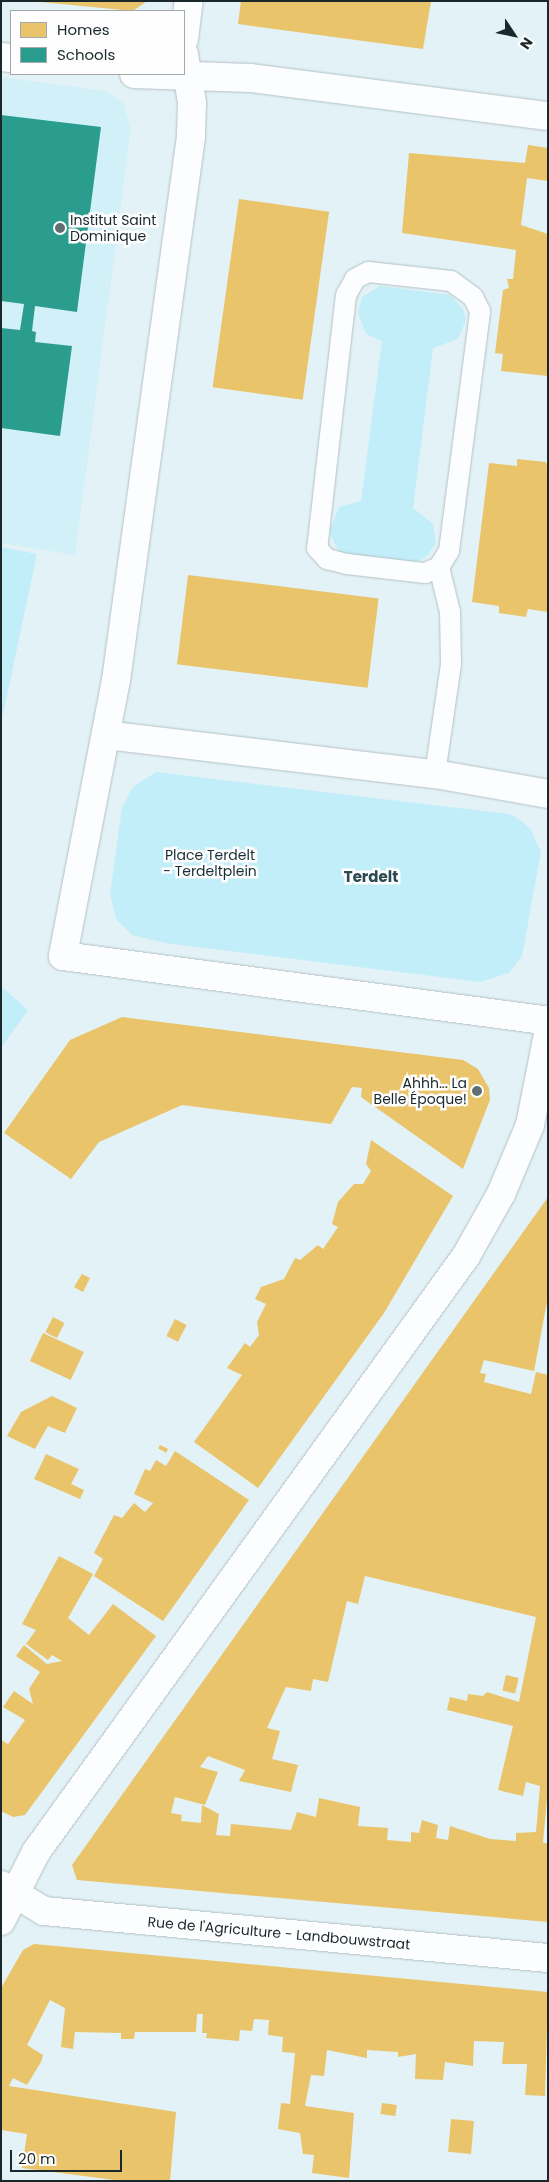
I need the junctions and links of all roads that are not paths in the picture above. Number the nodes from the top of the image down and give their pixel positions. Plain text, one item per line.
1 (189, 1) edge
2 (185, 31) edge
3 (186, 66) edge
4 (548, 116) edge
5 (439, 567) junction
6 (106, 735) junction
7 (434, 774) junction
8 (548, 794) edge
9 (548, 1021) edge
10 (548, 1034) edge
11 (8, 1890) edge
12 (1, 1921) edge
13 (548, 1958) edge

1 - 2 street
3 - 4 street
3 - 6 street
5 - 5 lane
5 - 7 lane
6 - 7 street
6 - 9 street
7 - 8 street
10 - 11 street
11 - 12 street
11 - 13 street, Rue de l'Agriculture - Landbouwstraat

